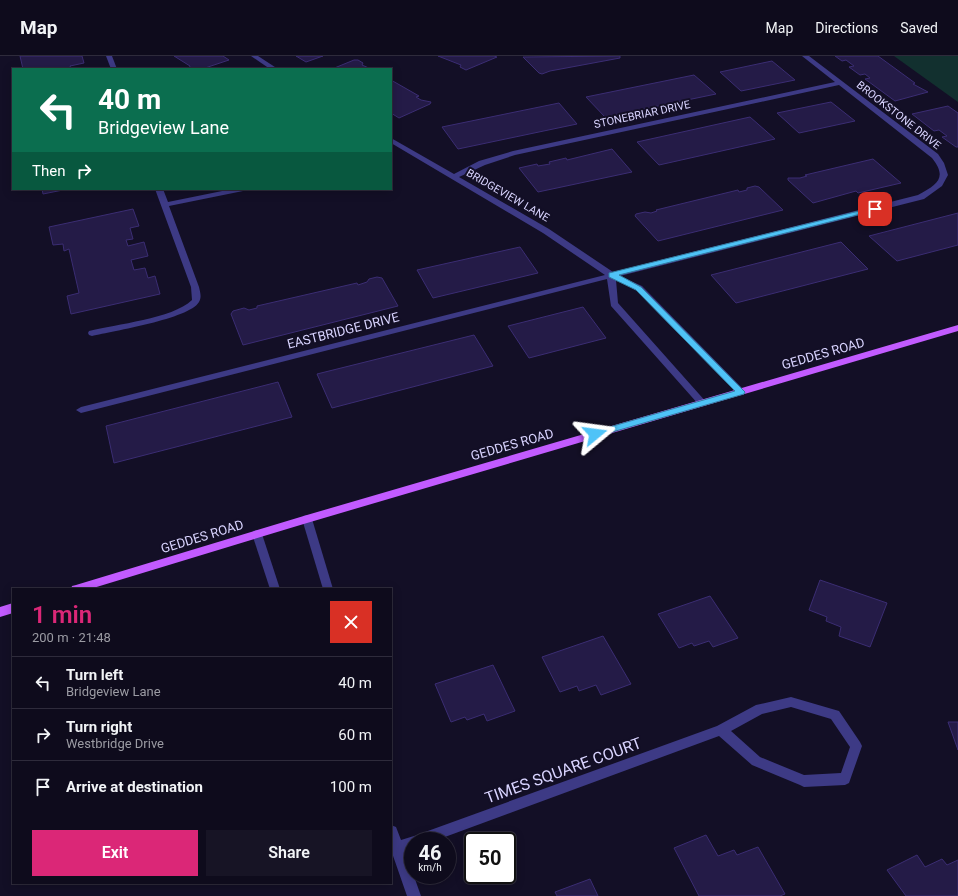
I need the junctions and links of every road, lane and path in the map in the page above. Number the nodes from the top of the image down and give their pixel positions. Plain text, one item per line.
1 (109, 56) edge
2 (254, 56) edge
3 (805, 56) edge
4 (114, 68) edge
5 (272, 68) edge
6 (840, 83) junction
7 (392, 141) edge
8 (453, 177) junction
9 (159, 190) edge
10 (238, 190) edge
11 (921, 197) joint
12 (165, 205) junction
13 (612, 275) junction
14 (958, 328) edge
15 (92, 333) dead end
16 (741, 392) junction
17 (702, 403) junction
18 (81, 410) dead end
19 (307, 518) junction
20 (257, 534) junction
21 (79, 588) edge
22 (275, 588) edge
23 (328, 588) edge
24 (12, 608) edge
25 (0, 612) edge
26 (720, 730) junction
27 (442, 832) edge
28 (392, 833) edge
29 (404, 845) edge
30 (398, 847) junction
31 (414, 896) edge

1 - 4 street
2 - 5 street
3 - 6 street, BROOKSTONE DRIVE
6 - 8 street, STONEBRIAR DRIVE
6 - 11 street, BROOKSTONE DRIVE
7 - 8 street, BRIDGEVIEW LANE
8 - 13 street, BRIDGEVIEW LANE
9 - 12 street
10 - 12 street
11 - 13 street, EASTBRIDGE DRIVE
12 - 15 street
13 - 16 street, BRIDGEVIEW LANE
13 - 17 street
13 - 18 street, EASTBRIDGE DRIVE
14 - 16 main road, GEDDES ROAD
16 - 17 main road, GEDDES ROAD
17 - 19 main road, GEDDES ROAD
19 - 20 main road, GEDDES ROAD
19 - 23 street
20 - 21 main road, GEDDES ROAD
20 - 22 street
24 - 25 main road
26 - 26 street, TIMES SQUARE COURT
26 - 27 street, TIMES SQUARE COURT
28 - 30 street
29 - 30 street
30 - 31 street

